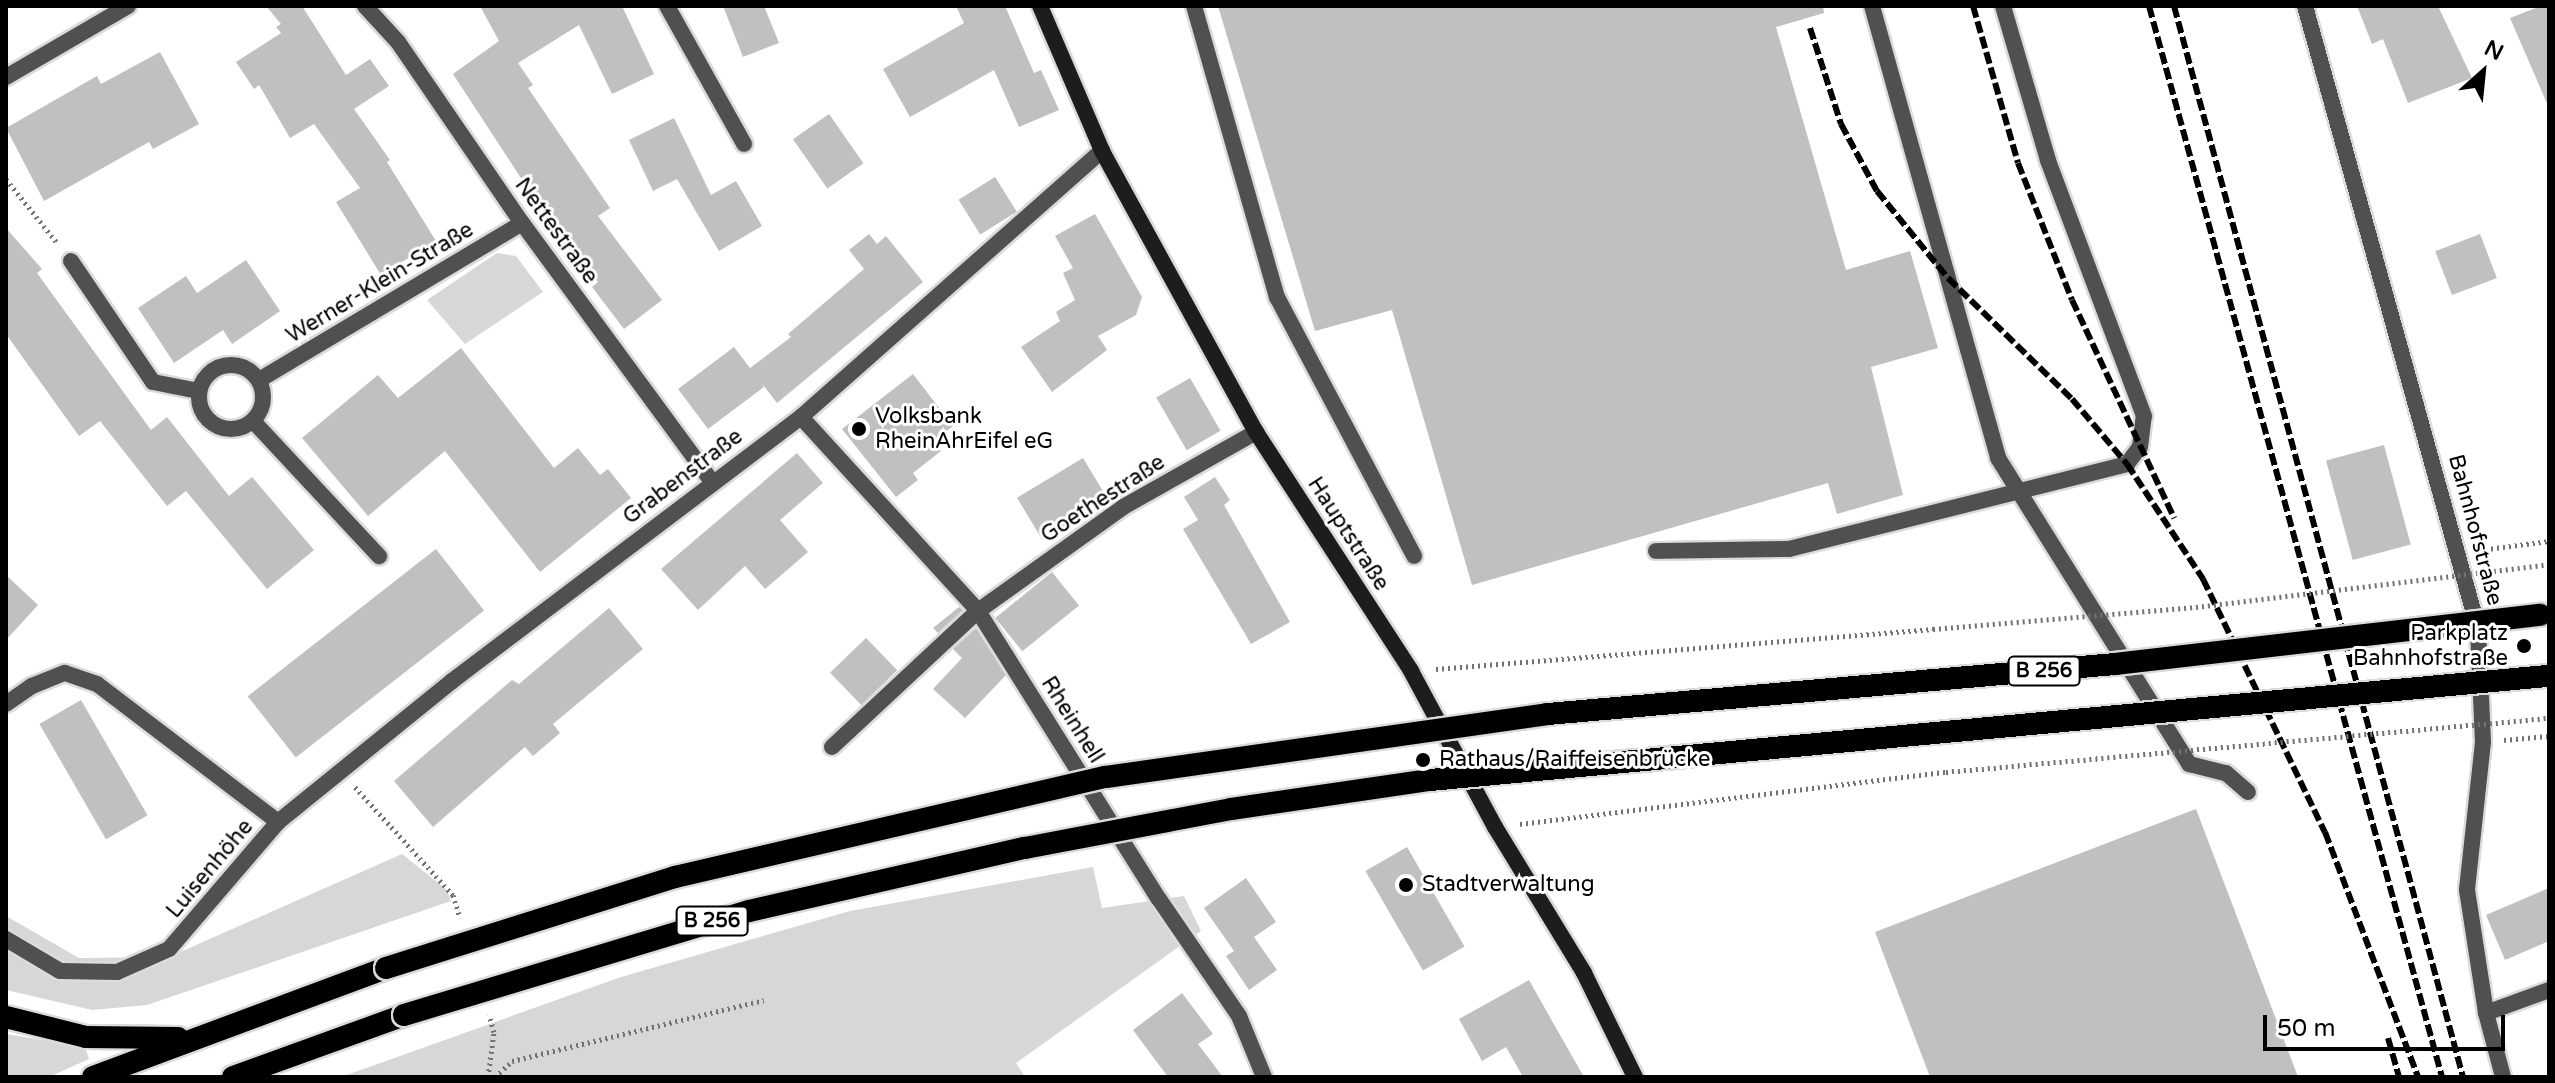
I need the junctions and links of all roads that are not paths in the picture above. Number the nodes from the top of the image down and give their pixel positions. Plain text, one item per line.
1 (128, 6) edge
2 (365, 6) edge
3 (667, 6) edge
4 (1040, 6) edge
5 (1194, 6) edge
6 (1872, 6) edge
7 (2003, 6) edge
8 (2305, 6) edge
9 (6, 77) edge
10 (744, 144) dead end
11 (1102, 151) junction
12 (522, 223) junction
13 (71, 261) road end
14 (259, 380) junction
15 (199, 391) junction
16 (801, 417) junction
17 (253, 421) junction
18 (1256, 432) junction
19 (712, 482) junction
20 (2020, 492) junction
21 (1656, 551) dead end
22 (379, 556) dead end
23 (1414, 556) dead end
24 (978, 611) junction
25 (2549, 613) edge
26 (2549, 675) edge
27 (6, 704) edge
28 (832, 747) dead end
29 (2248, 792) dead end
30 (278, 822) junction
31 (6, 939) edge
32 (2549, 990) edge
33 (2486, 1013) junction
34 (6, 1017) edge
35 (191, 1039) junction
36 (93, 1077) edge
37 (233, 1077) edge
38 (1264, 1077) edge
39 (1635, 1077) edge
40 (2503, 1077) edge

1 - 9 street
2 - 12 street, Nettestraße
3 - 10 street
4 - 11 main road, Hauptstraße
5 - 23 street
6 - 20 street
7 - 20 street
8 - 33 street, Bahnhofstraße
11 - 16 street, Grabenstraße
11 - 18 main road, Hauptstraße
12 - 14 street, Werner-Klein-Straße
12 - 19 street, Nettestraße
13 - 15 street
14 - 15 street
14 - 17 street
15 - 17 street
16 - 19 street, Grabenstraße
16 - 24 street, Rheinhell
17 - 22 street
18 - 24 street, Goethestraße
18 - 39 main road, Hauptstraße
19 - 30 street, Grabenstraße
20 - 21 street
20 - 29 street
24 - 28 street, Goethestraße
24 - 38 street, Rheinhell
25 - 35 highway, B 256, bridge
26 - 37 highway, B 256, bridge
27 - 30 street, Luisenhöhe
30 - 31 street, Luisenhöhe
32 - 33 street
33 - 40 street, Bahnhofstraße
34 - 35 highway
35 - 36 highway, B 256

